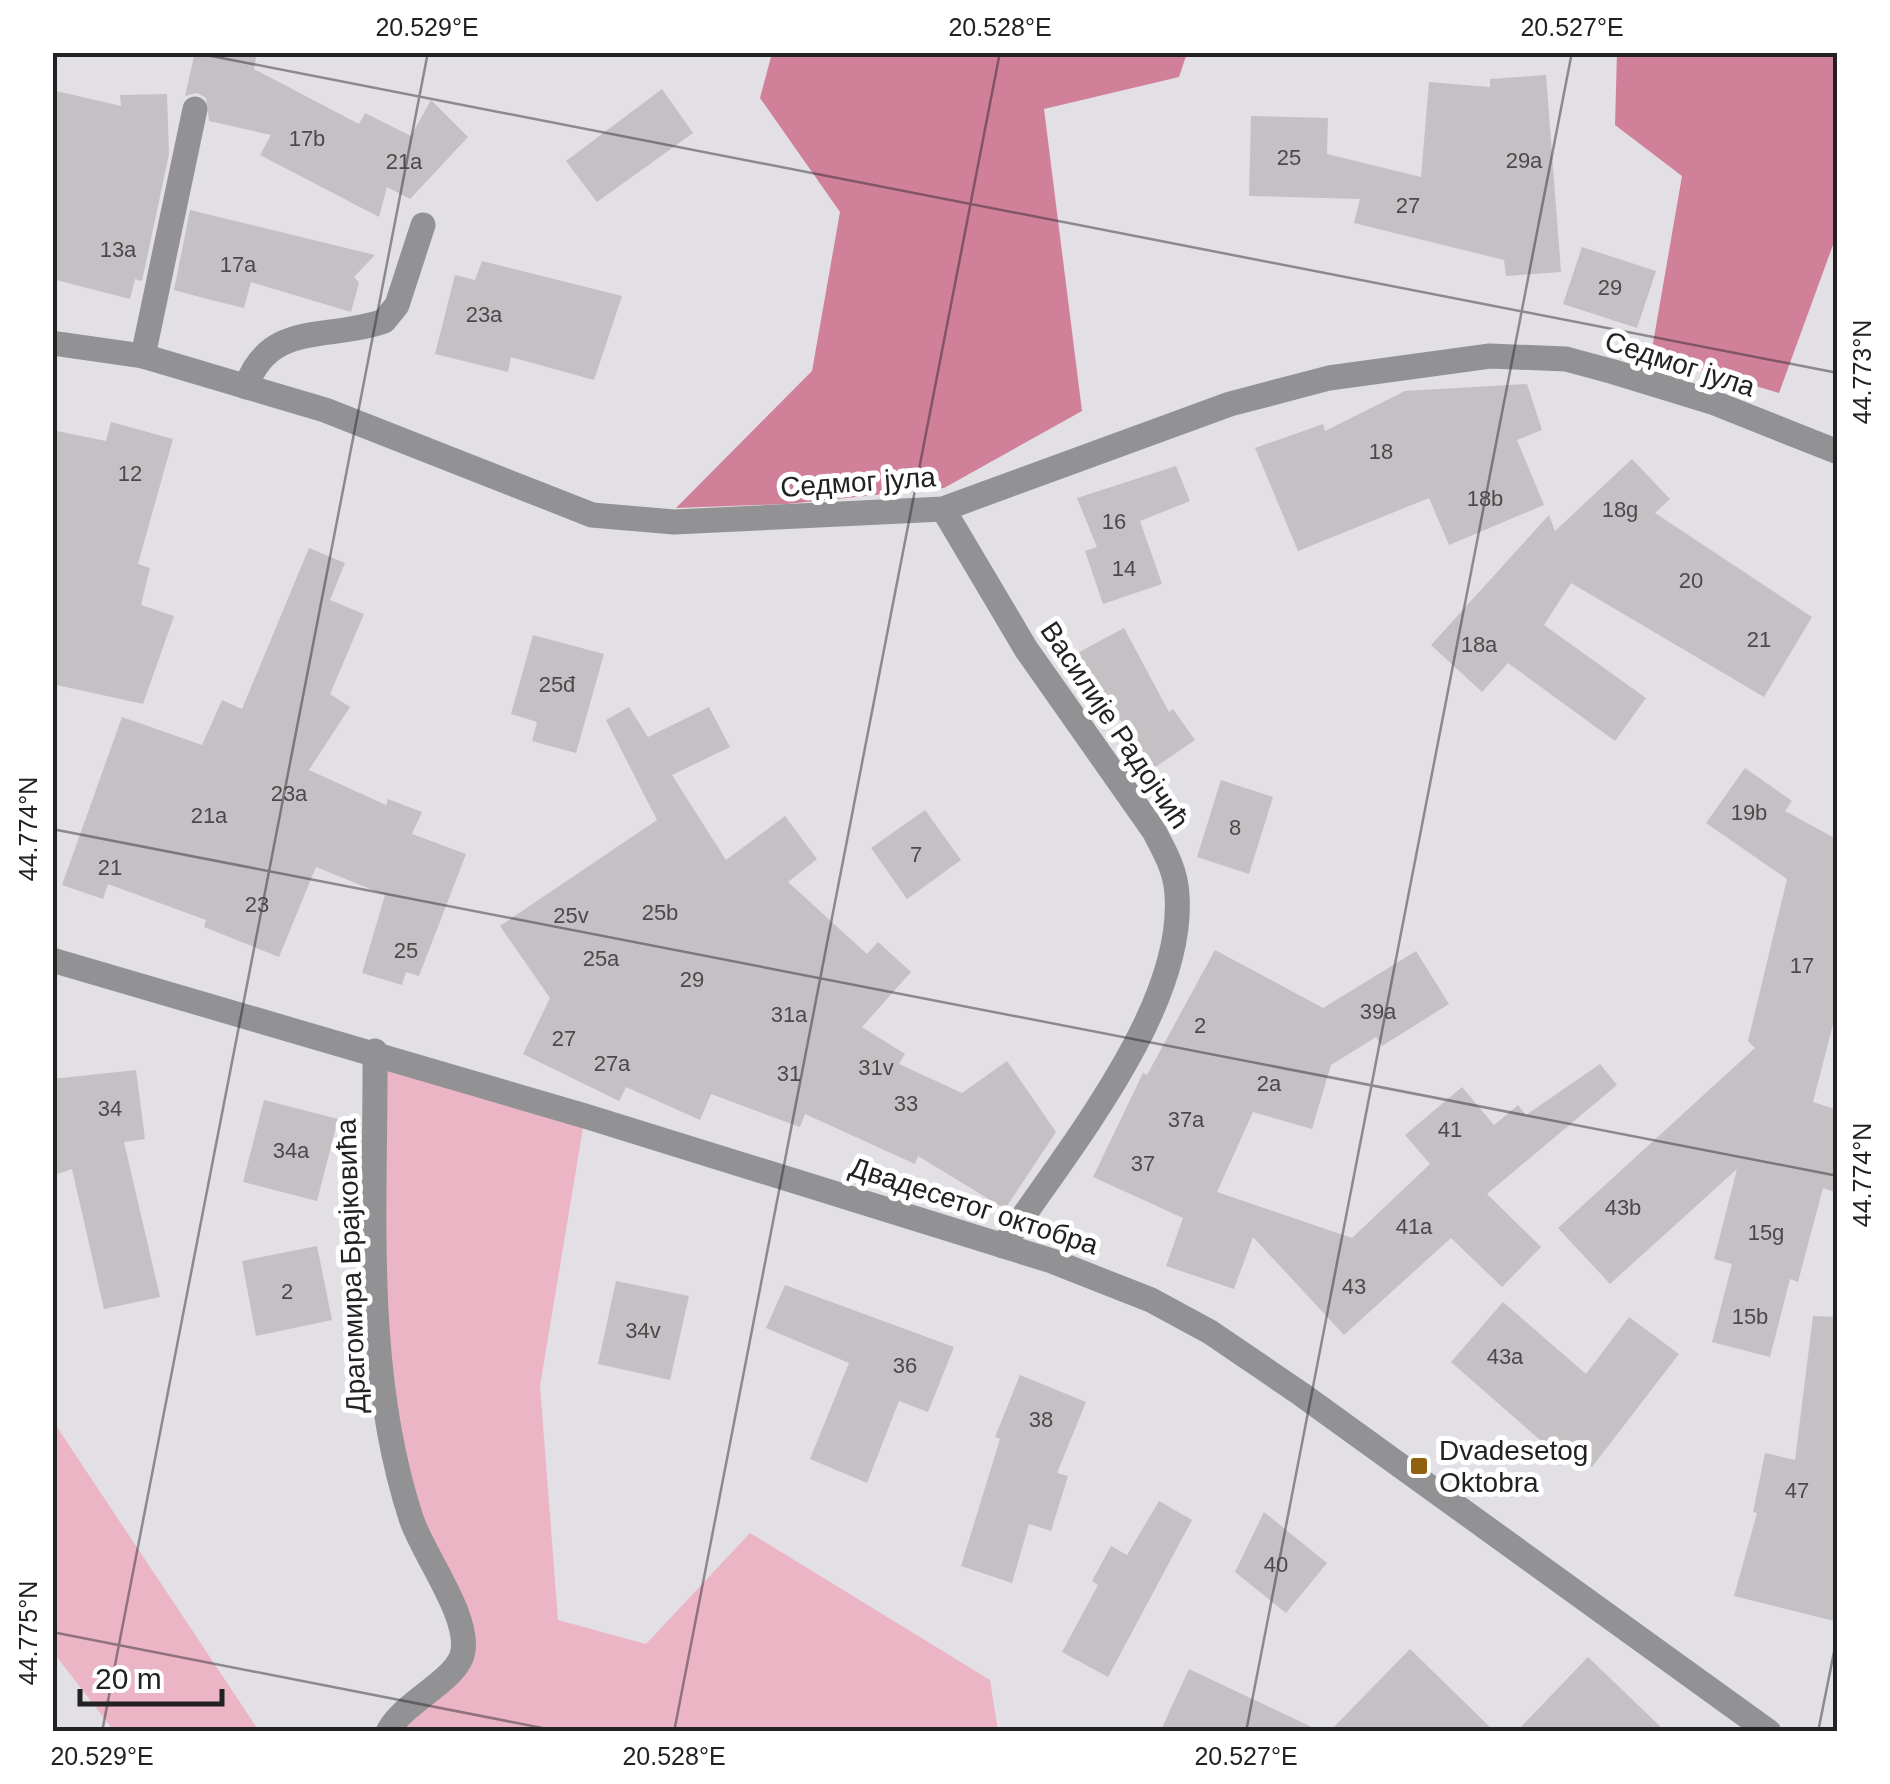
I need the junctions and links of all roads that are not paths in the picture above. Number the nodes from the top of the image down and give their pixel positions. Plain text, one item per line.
1 (195, 109) dead end
2 (424, 226) dead end
3 (52, 343) edge
4 (143, 356) junction
5 (246, 387) junction
6 (1838, 452) edge
7 (944, 509) junction
8 (52, 960) edge
9 (374, 1052) junction
10 (1003, 1246) junction
11 (388, 1732) edge
12 (1770, 1732) edge

1 - 4 street
2 - 5 street
3 - 4 street, Седмог јула
4 - 5 street, Седмог јула
5 - 7 street, Седмог јула
6 - 7 street, Седмог јула
7 - 10 street, Василије Радојчић
8 - 9 street, Двадесетог октобра
9 - 10 street, Двадесетог октобра
9 - 11 street, Драгомира Брајковића
10 - 12 street, Двадесетог октобра

